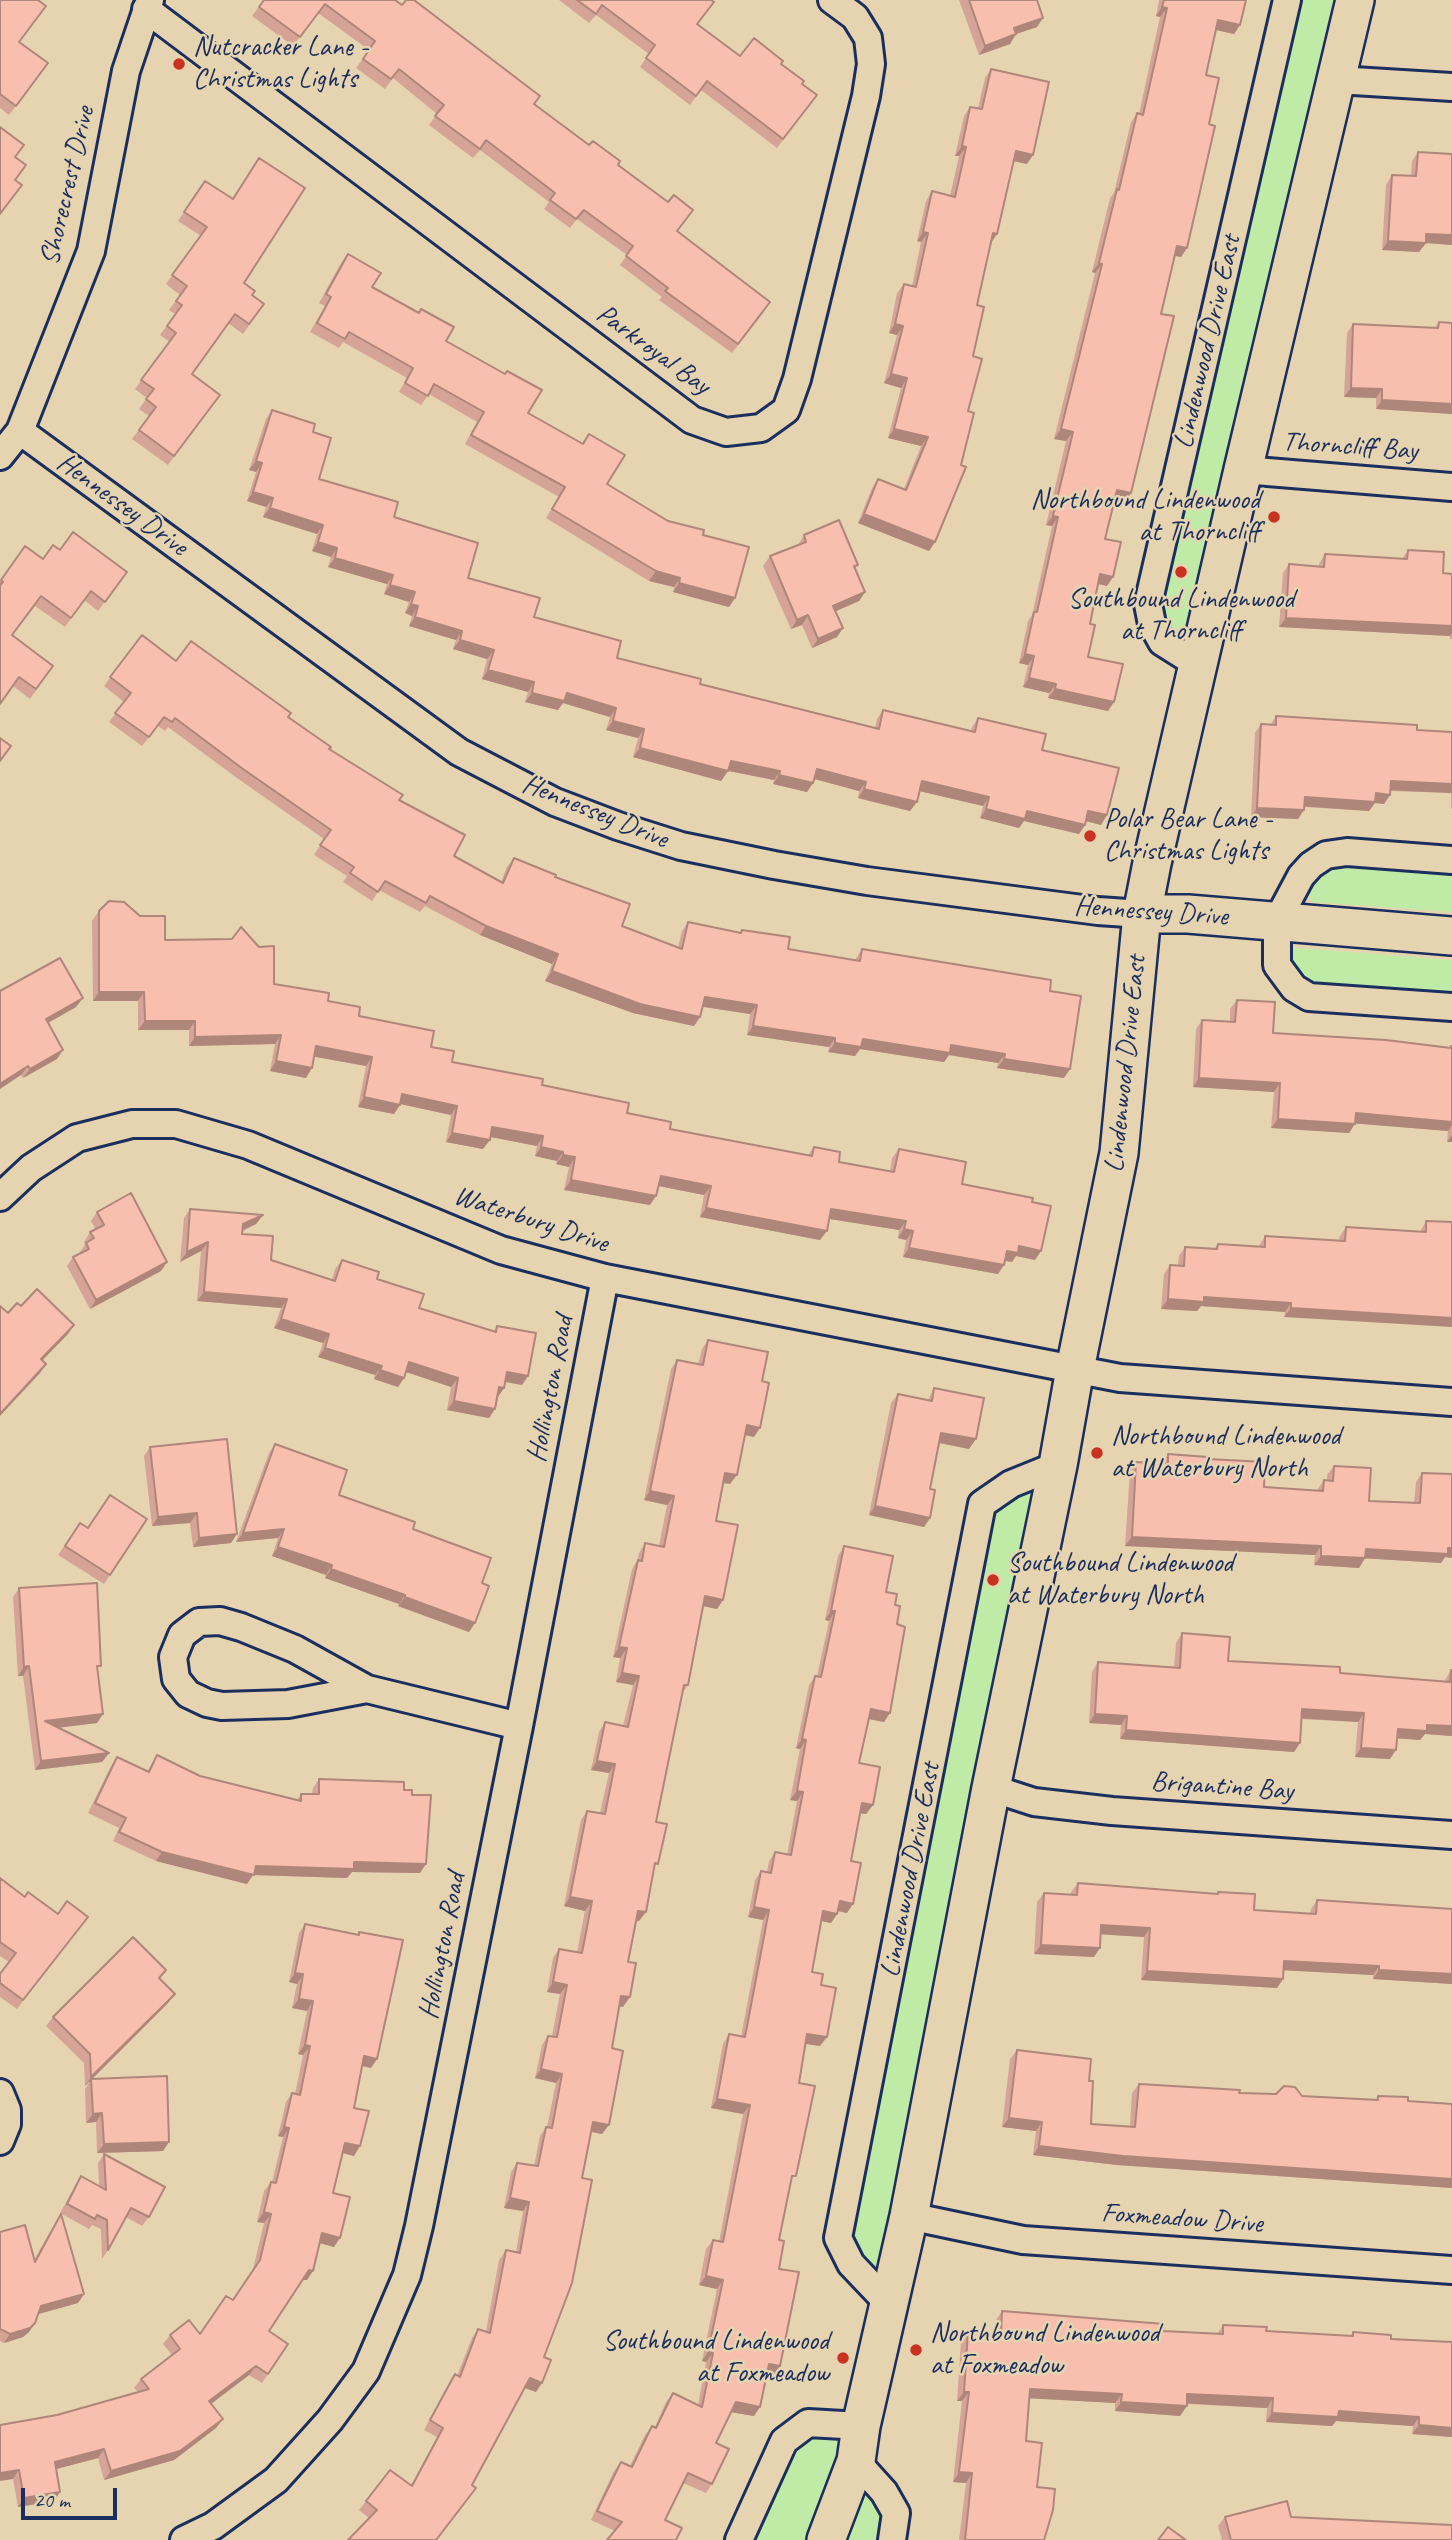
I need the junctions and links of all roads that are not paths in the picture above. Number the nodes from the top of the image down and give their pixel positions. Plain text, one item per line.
1 (832, 0) edge
2 (1287, 0) edge
3 (1356, 0) edge
4 (148, 5) edge
5 (1337, 80) junction
6 (1452, 87) edge
7 (20, 430) junction
8 (0, 456) edge
9 (1243, 470) junction
10 (1452, 487) edge
11 (1197, 664) junction
12 (1452, 860) edge
13 (1142, 914) junction
14 (1276, 921) junction
15 (1452, 936) edge
16 (1452, 1007) edge
17 (0, 1197) edge
18 (605, 1278) junction
19 (1075, 1369) junction
20 (1452, 1402) edge
21 (1058, 1465) junction
22 (367, 1689) junction
23 (519, 1726) junction
24 (991, 1788) junction
25 (1452, 1835) edge
26 (0, 2093) edge
27 (0, 2141) edge
28 (909, 2216) junction
29 (1452, 2270) edge
30 (889, 2304) junction
31 (858, 2444) junction
32 (184, 2540) edge
33 (739, 2540) edge
34 (825, 2540) edge
35 (892, 2540) edge

1 - 4 street, Parkroyal Bay
2 - 11 street, Lindenwood Drive East
3 - 5 street, Lindenwood Drive East
4 - 7 street, Shorecrest Drive
5 - 6 street
5 - 9 street, Lindenwood Drive East
7 - 8 street, Shorecrest Drive
7 - 13 street, Hennessey Drive
9 - 10 street, Thorncliff Bay
9 - 11 street, Lindenwood Drive East
11 - 13 street, Lindenwood Drive East
12 - 14 street
13 - 14 street, Hennessey Drive
13 - 19 street, Lindenwood Drive East
14 - 15 street, Hennessey Drive
14 - 16 street
17 - 18 street, Waterbury Drive
18 - 19 street, Waterbury Drive
18 - 23 street, Hollington Road
19 - 20 street
19 - 21 street, Lindenwood Drive East
21 - 24 street, Lindenwood Drive East
21 - 30 street, Lindenwood Drive East
22 - 22 street
22 - 23 street
23 - 32 street, Hollington Road
24 - 25 street, Brigantine Bay
24 - 28 street, Lindenwood Drive East
26 - 27 street
28 - 29 street, Foxmeadow Drive
28 - 30 street, Lindenwood Drive East
30 - 31 street, Lindenwood Drive East
31 - 33 street
31 - 34 street, Lindenwood Drive East
31 - 35 street

